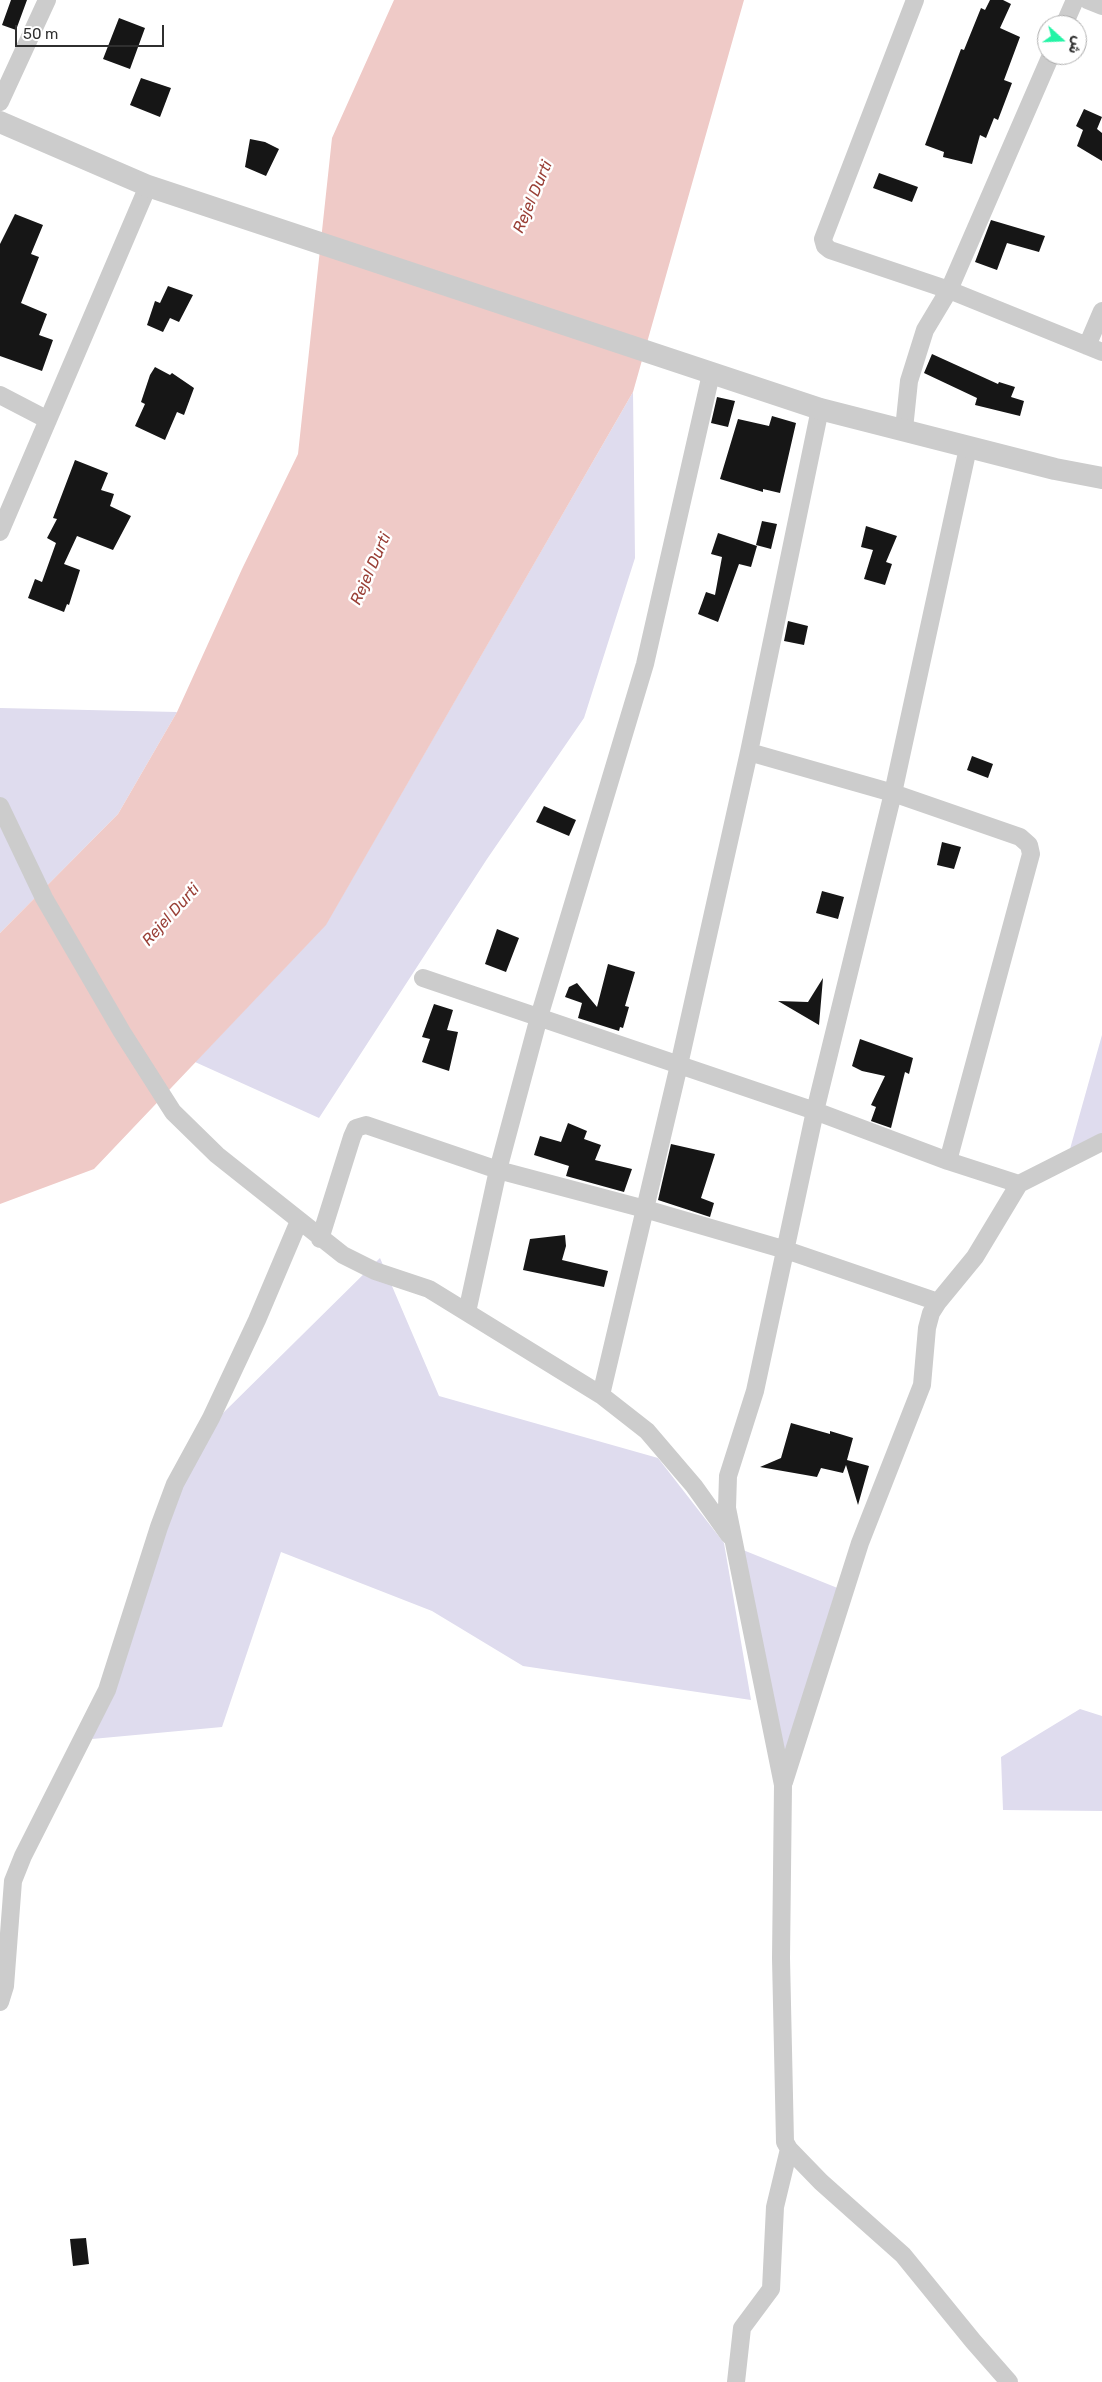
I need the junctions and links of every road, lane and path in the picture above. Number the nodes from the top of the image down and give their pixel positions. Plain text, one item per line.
1 (46, 0) edge
2 (915, 0) edge
3 (1075, 0) edge
4 (1087, 0) edge
5 (1102, 6) edge
6 (1068, 15) edge
7 (1047, 65) edge
8 (0, 102) edge
9 (0, 122) edge
10 (148, 186) junction
11 (949, 290) junction
12 (1102, 311) edge
13 (1095, 349) edge
14 (711, 374) junction
15 (0, 395) edge
16 (820, 410) junction
17 (48, 420) junction
18 (904, 429) junction
19 (968, 448) junction
20 (1102, 478) edge
21 (0, 532) edge
22 (749, 752) junction
23 (893, 793) junction
24 (0, 806) edge
25 (423, 978) dead end
26 (539, 1017) junction
27 (679, 1065) junction
28 (815, 1111) junction
29 (1102, 1142) edge
30 (948, 1161) junction
31 (498, 1170) junction
32 (1019, 1184) junction
33 (645, 1209) junction
34 (299, 1221) junction
35 (320, 1239) junction
36 (786, 1250) junction
37 (938, 1302) junction
38 (467, 1312) junction
39 (601, 1395) junction
40 (734, 1542) junction
41 (783, 1785) junction
42 (0, 2002) edge
43 (789, 2149) junction
44 (736, 2382) edge
45 (1009, 2382) edge

1 - 8 street
2 - 11 street
3 - 6 street
4 - 5 street
7 - 11 street
9 - 10 street
10 - 14 street
10 - 17 street
11 - 13 street
11 - 18 street
12 - 13 street
14 - 16 street
14 - 26 street
15 - 17 street
16 - 18 street
16 - 22 street
17 - 21 street
18 - 19 street
19 - 20 street
19 - 23 street
22 - 23 street
22 - 27 street
23 - 28 street
23 - 30 street
24 - 34 street
25 - 26 street
26 - 27 street
26 - 31 street
27 - 28 street
27 - 33 street
28 - 30 street
28 - 36 street
29 - 32 street
30 - 32 street
31 - 33 street
31 - 35 street
31 - 38 street
32 - 37 street
33 - 36 street
33 - 39 street
34 - 35 street
34 - 42 street
35 - 38 street
36 - 37 street
36 - 40 street
37 - 41 street
38 - 39 street
39 - 40 street
40 - 41 street
41 - 43 street
43 - 44 street
43 - 45 street

